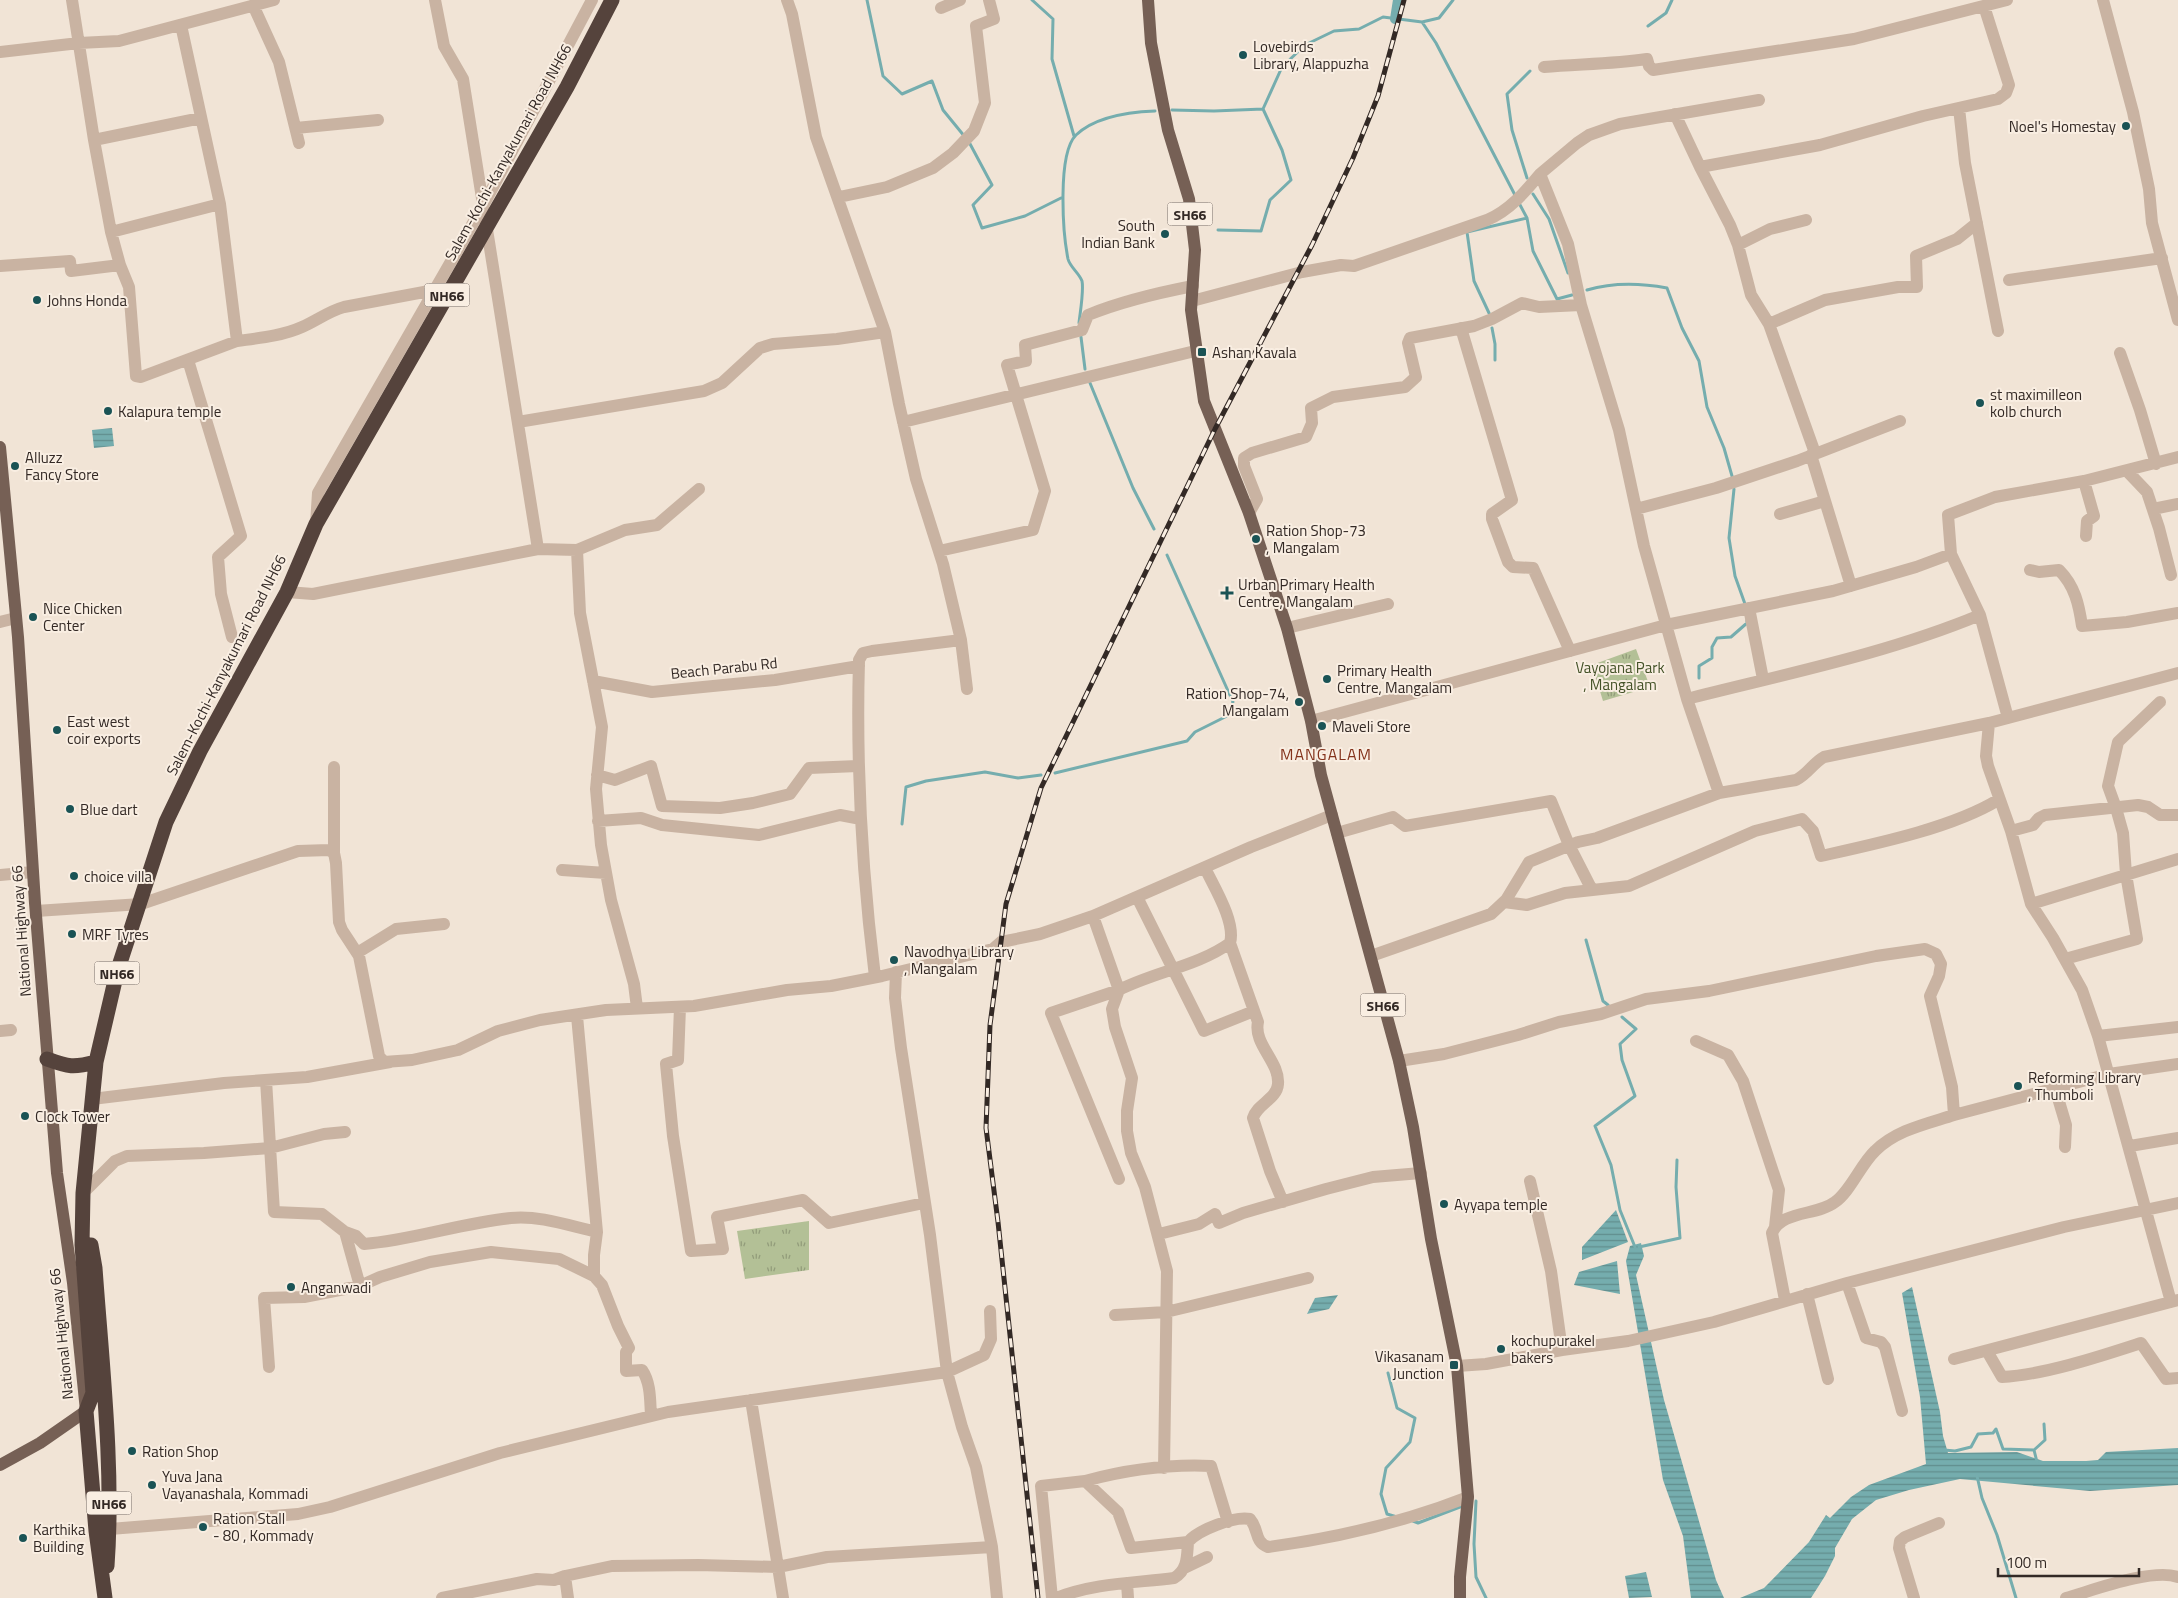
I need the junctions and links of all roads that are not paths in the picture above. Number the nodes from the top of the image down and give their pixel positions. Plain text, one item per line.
1 (72, 0) edge
2 (274, 0) edge
3 (435, 0) edge
4 (592, 0) edge
5 (612, 0) edge
6 (787, 0) edge
7 (960, 0) edge
8 (989, 0) edge
9 (1148, 0) edge
10 (2004, 0) edge
11 (2103, 0) edge
12 (253, 4) junction
13 (1984, 6) junction
14 (941, 8) dead end
15 (181, 25) junction
16 (79, 43) junction
17 (0, 52) edge
18 (1544, 66) dead end
19 (1760, 100) dead end
20 (1959, 108) junction
21 (1675, 114) junction
22 (201, 118) junction
23 (378, 120) dead end
24 (296, 128) junction
25 (94, 140) junction
26 (299, 143) dead end
27 (1700, 167) junction
28 (1540, 174) junction
29 (839, 197) junction
30 (220, 204) junction
31 (484, 204) junction
32 (1806, 220) dead end
33 (1977, 223) junction
34 (488, 226) junction
35 (111, 232) junction
36 (1738, 245) junction
37 (2162, 258) junction
38 (120, 265) junction
39 (0, 266) edge
40 (2009, 280) dead end
41 (1192, 286) junction
42 (452, 287) junction
43 (434, 290) junction
44 (1192, 301) junction
45 (1581, 304) junction
46 (2178, 320) edge
47 (1769, 324) junction
48 (1461, 328) junction
49 (1998, 331) dead end
50 (885, 332) junction
51 (237, 342) junction
52 (1195, 351) junction
53 (2120, 353) dead end
54 (188, 360) junction
55 (1016, 394) junction
56 (1900, 421) dead end
57 (518, 422) junction
58 (903, 422) junction
59 (0, 447) edge
60 (1813, 454) junction
61 (2178, 457) edge
62 (2156, 464) junction
63 (2127, 471) junction
64 (2084, 481) junction
65 (699, 488) dead end
66 (1825, 501) junction
67 (2178, 504) edge
68 (1636, 509) junction
69 (2153, 510) junction
70 (1249, 513) junction
71 (1780, 514) dead end
72 (316, 524) junction
73 (2086, 536) dead end
74 (538, 549) junction
75 (577, 550) junction
76 (939, 551) junction
77 (1951, 554) junction
78 (2030, 570) dead end
79 (2171, 575) dead end
80 (1851, 586) junction
81 (287, 592) junction
82 (1388, 604) dead end
83 (1749, 608) junction
84 (2178, 613) edge
85 (1980, 616) junction
86 (16, 618) junction
87 (0, 622) edge
88 (1666, 625) junction
89 (1287, 628) junction
90 (232, 637) dead end
91 (961, 640) junction
92 (1570, 651) junction
93 (859, 666) junction
94 (2178, 673) edge
95 (1764, 679) junction
96 (593, 681) junction
97 (967, 689) dead end
98 (1688, 699) junction
99 (2160, 702) dead end
100 (2008, 718) junction
101 (1311, 722) junction
102 (1989, 723) junction
103 (334, 766) dead end
104 (858, 766) junction
105 (597, 775) junction
106 (1720, 793) junction
107 (1998, 800) junction
108 (2116, 808) junction
109 (1332, 815) junction
110 (2178, 815) edge
111 (861, 819) junction
112 (598, 822) junction
113 (2011, 830) junction
114 (1337, 833) junction
115 (1570, 845) junction
116 (334, 853) junction
117 (2178, 858) edge
118 (1205, 868) junction
119 (562, 870) dead end
120 (33, 872) junction
121 (606, 872) junction
122 (2126, 874) junction
123 (0, 876) edge
124 (1592, 890) junction
125 (1137, 897) junction
126 (1504, 902) junction
127 (141, 904) junction
128 (2031, 904) junction
129 (36, 911) junction
130 (1093, 916) junction
131 (444, 924) dead end
132 (1230, 943) junction
133 (357, 954) junction
134 (1371, 956) junction
135 (2064, 959) junction
136 (1173, 969) junction
137 (896, 972) junction
138 (875, 978) junction
139 (1119, 990) junction
140 (680, 1007) junction
141 (637, 1008) junction
142 (1254, 1011) junction
143 (577, 1016) junction
144 (2178, 1027) edge
145 (2098, 1036) junction
146 (1696, 1041) dead end
147 (47, 1059) junction
148 (1399, 1061) junction
149 (96, 1062) junction
150 (390, 1062) junction
151 (2178, 1064) edge
152 (2109, 1074) junction
153 (266, 1080) junction
154 (2055, 1088) junction
155 (92, 1099) junction
156 (1954, 1115) junction
157 (345, 1132) dead end
158 (2178, 1138) edge
159 (2130, 1146) junction
160 (2065, 1147) dead end
161 (270, 1148) junction
162 (1421, 1173) junction
163 (1119, 1179) dead end
164 (1530, 1181) dead end
165 (83, 1200) junction
166 (1283, 1202) junction
167 (924, 1203) junction
168 (2178, 1203) edge
169 (2145, 1210) junction
170 (1775, 1227) junction
171 (345, 1232) junction
172 (597, 1232) junction
173 (1158, 1234) junction
174 (594, 1276) junction
175 (1308, 1278) dead end
176 (1847, 1283) junction
177 (360, 1286) junction
178 (1807, 1294) junction
179 (1785, 1300) junction
180 (2174, 1301) edge
181 (990, 1311) dead end
182 (1166, 1312) junction
183 (1115, 1315) dead end
184 (1562, 1350) junction
185 (1987, 1350) junction
186 (1954, 1359) dead end
187 (1456, 1366) junction
188 (269, 1367) dead end
189 (947, 1372) junction
190 (2178, 1378) edge
191 (1828, 1379) dead end
192 (751, 1400) junction
193 (105, 1409) junction
194 (86, 1411) junction
195 (1902, 1411) dead end
196 (651, 1416) junction
197 (0, 1466) edge
198 (1164, 1468) junction
199 (1085, 1481) junction
200 (1468, 1497) junction
201 (1228, 1522) junction
202 (1939, 1523) dead end
203 (110, 1530) junction
204 (1188, 1542) junction
205 (992, 1547) junction
206 (1207, 1557) dead end
207 (778, 1567) junction
208 (1184, 1568) junction
209 (565, 1576) junction
210 (2178, 1577) edge
211 (1127, 1582) junction
212 (486, 1594) edge
213 (105, 1598) edge
214 (442, 1598) edge
215 (568, 1598) edge
216 (783, 1598) edge
217 (997, 1598) edge
218 (1052, 1598) edge
219 (1056, 1598) edge
220 (1128, 1598) edge
221 (1460, 1598) edge
222 (1914, 1598) edge
223 (2066, 1598) edge

1 - 16 street
2 - 12 street
3 - 31 street
4 - 31 street
5 - 34 highway, Salem-Kochi-Kanyakumari Road NH66 / NH66
6 - 29 street
7 - 14 street
8 - 29 street
9 - 41 main road, SH66
10 - 13 street
11 - 37 street
12 - 15 street
12 - 24 street
13 - 18 street
13 - 20 street
15 - 16 street
15 - 22 street
16 - 17 street
16 - 25 street
19 - 21 street
20 - 27 street
20 - 33 street
21 - 27 street
21 - 28 street
22 - 25 street
22 - 30 street
23 - 24 street
24 - 26 street
25 - 35 street
27 - 36 street
28 - 44 street
28 - 45 street
29 - 50 street
30 - 35 street
30 - 51 street
31 - 34 street
31 - 43 street
32 - 36 street
33 - 47 street
33 - 49 street
34 - 42 highway, Salem-Kochi-Kanyakumari Road NH66 / NH66
34 - 57 street
35 - 38 street
36 - 47 street
37 - 40 street
37 - 46 street
38 - 39 street
38 - 54 street
41 - 44 main road, SH66
41 - 55 street
42 - 43 street
42 - 72 highway, Salem-Kochi-Kanyakumari Road NH66 / NH66
43 - 51 street
43 - 72 street
44 - 52 main road, SH66
45 - 48 street
45 - 68 street
47 - 60 street
48 - 70 street
48 - 92 street
50 - 57 street
50 - 58 street
51 - 54 street
52 - 55 street
52 - 70 main road, SH66
53 - 62 street
54 - 90 street
55 - 58 street
55 - 76 street
56 - 60 street
57 - 74 street
58 - 76 street
59 - 86 main road, National Highway 66
60 - 66 street
60 - 68 street
61 - 62 street
62 - 63 street
63 - 64 street
63 - 69 street
64 - 73 street
64 - 77 street
65 - 75 street
66 - 71 street
66 - 80 street
67 - 69 street
68 - 88 street
69 - 79 street
70 - 89 main road, SH66
72 - 81 highway, Salem-Kochi-Kanyakumari Road NH66 / NH66
74 - 75 street
74 - 81 street
75 - 96 street
76 - 91 street
77 - 80 street
77 - 85 street
78 - 84 street
80 - 83 street
81 - 127 highway, Salem-Kochi-Kanyakumari Road NH66 / NH66
82 - 89 street
83 - 88 street
83 - 95 street
85 - 95 street
85 - 100 street
86 - 87 street
86 - 120 main road, National Highway 66
88 - 92 street
88 - 98 street
89 - 101 main road, SH66
91 - 93 street
91 - 97 street
92 - 101 street
93 - 96 street, Beach Parabu Rd
93 - 104 street
94 - 100 street
95 - 98 street
96 - 105 street
98 - 106 street
99 - 108 street
100 - 102 street
101 - 109 main road, SH66
102 - 106 street
102 - 107 street
103 - 116 street
104 - 105 street
104 - 111 street
105 - 112 street
106 - 115 street
107 - 113 street
107 - 124 street
108 - 110 street
108 - 113 street
108 - 122 street
109 - 114 main road, SH66
109 - 118 street
111 - 112 street
111 - 138 street
112 - 121 street
113 - 128 street
114 - 115 street
114 - 134 main road, SH66
115 - 124 street
115 - 126 street
116 - 127 street
116 - 133 street
117 - 122 street
118 - 125 street
118 - 132 street
119 - 121 street
120 - 123 street
120 - 129 main road, National Highway 66
121 - 141 street
122 - 128 street
122 - 135 street
124 - 126 street
125 - 130 street
125 - 136 street
126 - 134 street
127 - 129 street
127 - 149 highway, Salem-Kochi-Kanyakumari Road NH66 / NH66
128 - 135 street
129 - 147 main road, National Highway 66
130 - 137 street
130 - 139 street
131 - 133 street
132 - 136 street
132 - 142 street
133 - 150 street
134 - 148 main road, SH66
135 - 145 street
136 - 139 street
136 - 142 street
137 - 138 street
137 - 167 street
138 - 140 street
139 - 163 street
139 - 173 street
140 - 141 street
140 - 167 street
141 - 143 street
142 - 166 street
143 - 150 street
143 - 172 street
144 - 145 street
145 - 152 street
146 - 170 street
147 - 149 highway
147 - 194 main road, National Highway 66
148 - 156 street
148 - 162 main road, SH66
149 - 155 highway, Salem-Kochi-Kanyakumari Road NH66 / NH66
150 - 153 street
151 - 152 street
152 - 154 street
152 - 159 street
153 - 155 street
153 - 161 street
154 - 156 street
154 - 160 street
155 - 165 highway, Salem-Kochi-Kanyakumari Road NH66 / NH66
156 - 170 street
157 - 161 street
158 - 159 street
159 - 169 street
161 - 165 street
161 - 171 street
162 - 166 street
162 - 187 main road, SH66
164 - 184 street
165 - 193 highway, NH66
165 - 194 highway, Salem-Kochi-Kanyakumari Road NH66 / NH66
166 - 173 street
167 - 189 street
168 - 169 street
169 - 176 street
169 - 180 street
170 - 179 street
171 - 172 street
171 - 177 street
172 - 174 street
173 - 182 street
174 - 177 street
174 - 196 street
175 - 182 street
176 - 178 street
176 - 195 street
177 - 188 street
178 - 179 street
178 - 191 street
179 - 184 street
180 - 185 street
181 - 189 street
182 - 183 street
182 - 198 street
184 - 187 street
185 - 186 street
185 - 190 street
187 - 200 main road, SH66
189 - 192 street
189 - 205 street
192 - 196 street
192 - 207 street
193 - 194 highway
193 - 203 highway, NH66
194 - 197 main road
194 - 213 highway, NH66
196 - 203 street
198 - 199 street
198 - 201 street
199 - 204 street
199 - 218 street
200 - 201 street
200 - 221 main road, SH66
201 - 204 street
202 - 222 street
203 - 213 highway, NH66
204 - 208 street
205 - 207 street
205 - 217 street
206 - 208 street
207 - 209 street
207 - 216 street
208 - 211 street
209 - 212 street
209 - 215 street
210 - 223 street
211 - 219 street
211 - 220 street
212 - 214 street

